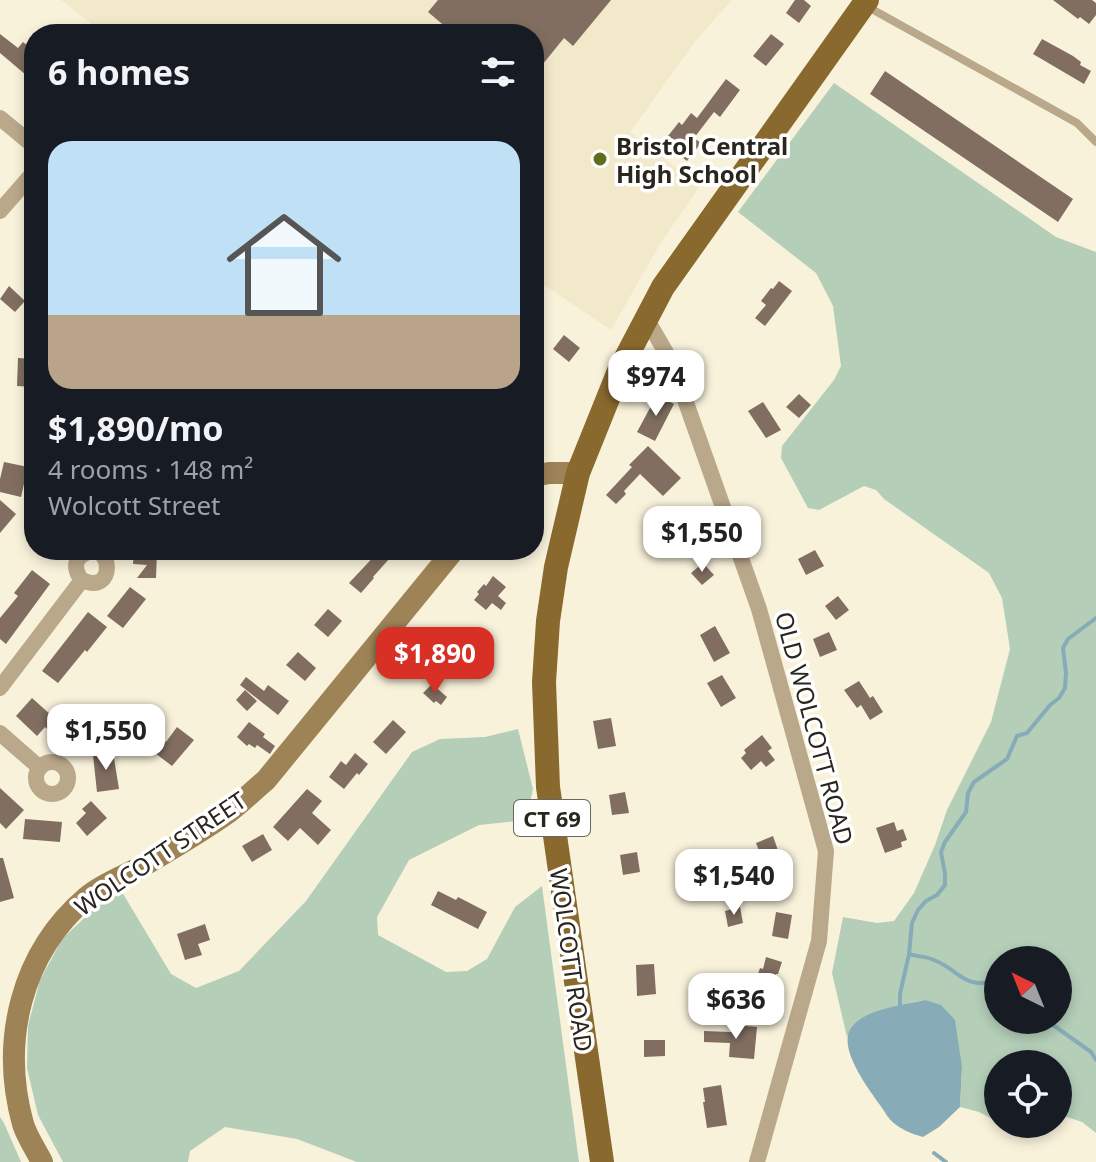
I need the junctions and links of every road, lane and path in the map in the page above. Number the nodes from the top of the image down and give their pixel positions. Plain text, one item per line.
1 (865, 2) edge
2 (0, 118) edge
3 (24, 138) edge
4 (1096, 142) edge
5 (24, 183) edge
6 (0, 211) edge
7 (646, 318) junction
8 (578, 473) junction
9 (544, 474) edge
10 (446, 560) edge
11 (82, 580) dead end
12 (2, 681) edge
13 (0, 733) edge
14 (40, 768) dead end
15 (42, 1162) edge
16 (602, 1162) edge
17 (757, 1162) edge

1 - 4 lane
1 - 7 main road, CT 69
2 - 3 street
5 - 6 street
7 - 8 main road, CT 69
7 - 17 street, OLD WOLCOTT ROAD
8 - 9 main road
8 - 16 main road, WOLCOTT ROAD / CT 69
10 - 15 main road, WOLCOTT STREET
11 - 12 street
13 - 14 street

